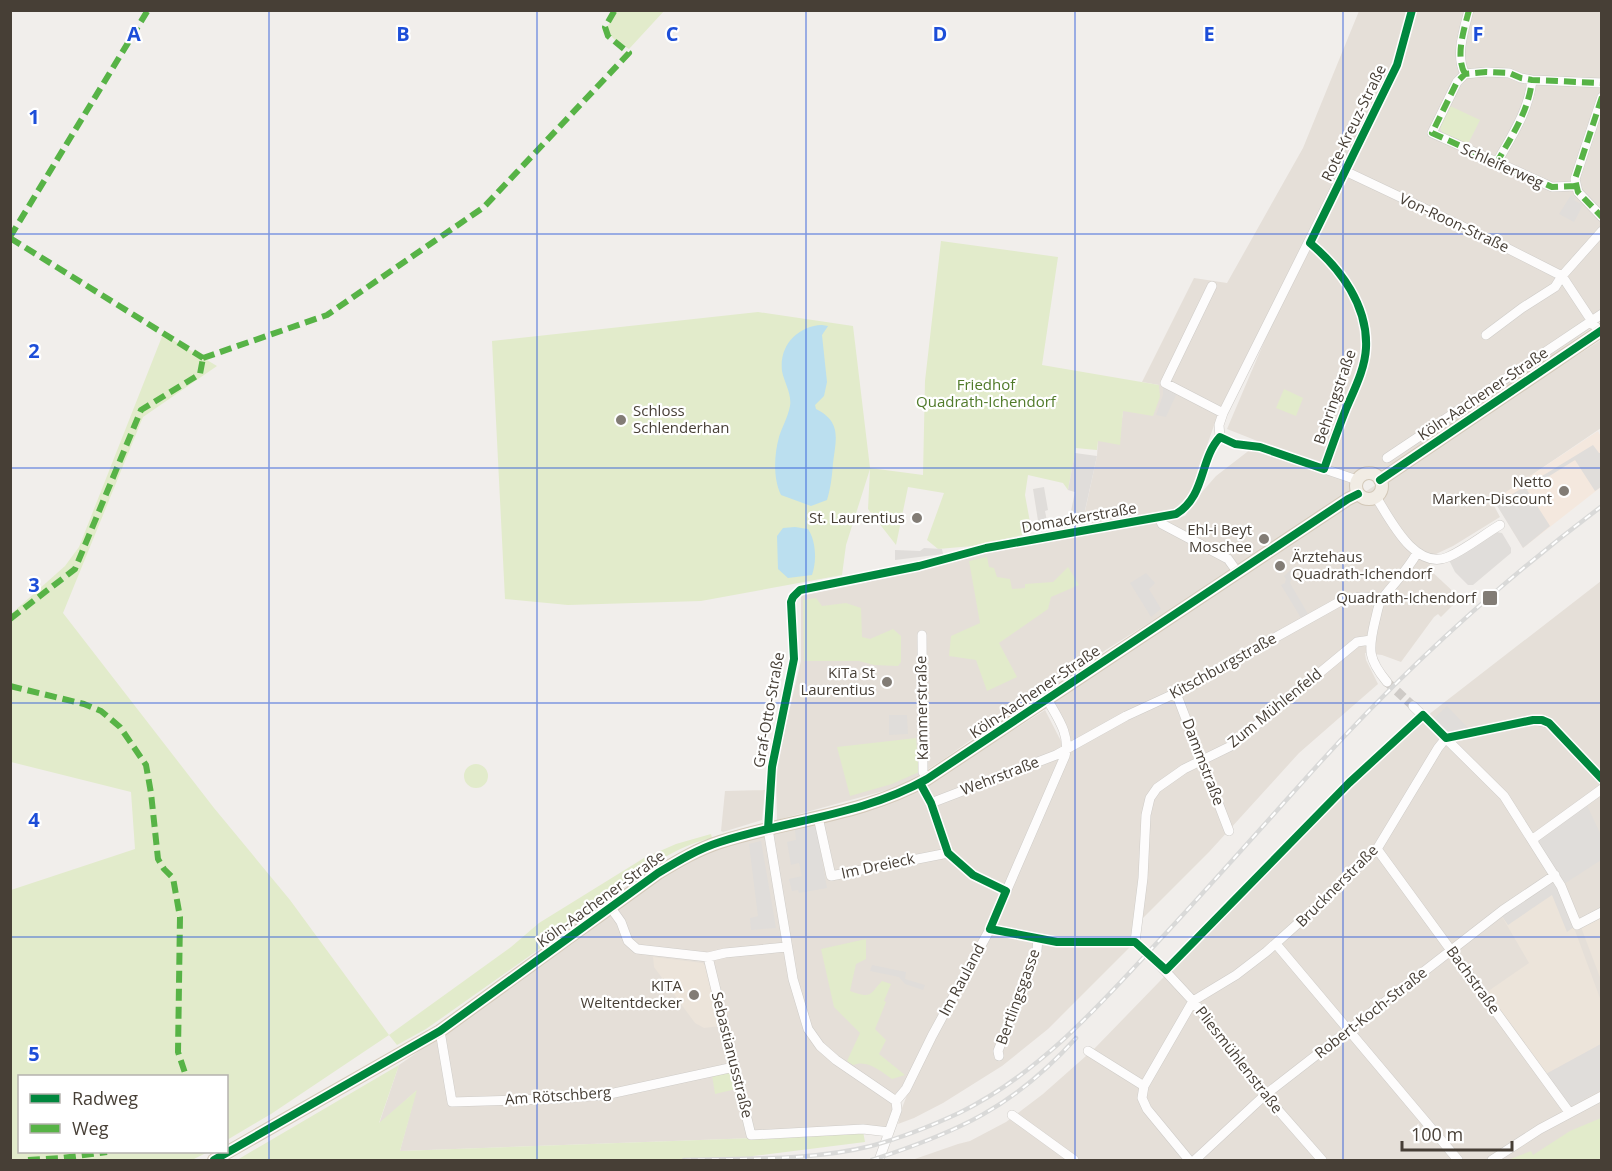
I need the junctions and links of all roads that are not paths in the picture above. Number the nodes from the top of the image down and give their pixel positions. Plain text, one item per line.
1 (1412, 10) edge
2 (1469, 10) edge
3 (1466, 74) junction
4 (1532, 80) junction
5 (1602, 82) edge
6 (1602, 97) edge
7 (1496, 164) junction
8 (1345, 171) junction
9 (1576, 186) junction
10 (1602, 217) edge
11 (1602, 231) edge
12 (1310, 243) junction
13 (1562, 276) junction
14 (1212, 286) dead end
15 (1602, 314) edge
16 (1592, 321) junction
17 (1600, 331) edge
18 (1486, 335) dead end
19 (1223, 413) junction
20 (1220, 437) junction
21 (1417, 438) junction
22 (1419, 453) junction
23 (1387, 458) dead end
24 (1324, 469) junction
25 (1358, 480) junction
26 (1380, 480) junction
27 (1358, 494) junction
28 (1376, 497) junction
29 (1160, 517) junction
30 (1500, 525) dead end
31 (1417, 553) junction
32 (1238, 573) junction
33 (794, 597) joint
34 (1381, 600) junction
35 (922, 635) dead end
36 (1371, 640) junction
37 (1387, 682) tunnel mouth
38 (1176, 693) junction
39 (1047, 699) junction
40 (1413, 706) tunnel mouth
41 (1446, 738) junction
42 (1067, 748) junction
43 (1203, 759) junction
44 (1602, 779) edge
45 (924, 781) junction
46 (1602, 789) edge
47 (931, 803) junction
48 (818, 817) junction
49 (768, 829) junction
50 (1229, 831) dead end
51 (1533, 839) junction
52 (1377, 849) junction
53 (948, 853) junction
54 (1555, 875) junction
55 (1006, 891) junction
56 (611, 908) junction
57 (1602, 912) edge
58 (990, 928) junction
59 (1038, 938) junction
60 (1276, 944) junction
61 (786, 947) junction
62 (1451, 950) junction
63 (708, 957) junction
64 (1155, 960) tunnel mouth
65 (1193, 1000) junction
66 (1348, 1030) junction
67 (440, 1031) junction
68 (1088, 1050) dead end
69 (999, 1056) dead end
70 (734, 1067) junction
71 (1144, 1086) junction
72 (1265, 1095) junction
73 (1602, 1096) edge
74 (896, 1101) junction
75 (1569, 1112) junction
76 (1012, 1115) dead end
77 (889, 1132) junction
78 (228, 1153) edge
79 (228, 1153) edge
80 (214, 1161) edge
81 (879, 1161) edge
82 (1074, 1161) edge
83 (1189, 1161) edge
84 (1195, 1161) edge
85 (1322, 1161) edge
86 (1458, 1161) edge
87 (1492, 1161) edge

1 - 8 street, Rote-Kreuz-Straße
2 - 3 street
3 - 4 street
3 - 7 street, Schleiferweg
4 - 5 street
4 - 7 street
6 - 9 street
7 - 9 street, Schleiferweg
8 - 12 street, Rote-Kreuz-Straße
8 - 13 street, Von-Roon-Straße
9 - 10 street
11 - 13 street
12 - 19 street, Rote-Kreuz-Straße
12 - 24 street, Behringstraße
13 - 16 street, Von-Roon-Straße
13 - 18 street
14 - 19 street
15 - 16 street, Köln-Aachener-Straße
16 - 17 street, Von-Roon-Straße
16 - 21 street, Köln-Aachener-Straße
17 - 22 main road, Köln-Aachener-Straße
19 - 20 street, Rote-Kreuz-Straße
20 - 24 street
20 - 29 street, Domackerstraße
21 - 22 street, Köln-Aachener-Straße
21 - 23 street, Köln-Aachener-Straße
22 - 26 main road, Köln-Aachener-Straße
24 - 25 street
25 - 26 main road
25 - 27 main road
26 - 28 main road
27 - 28 main road
27 - 32 main road, Köln-Aachener-Straße
28 - 31 street
29 - 32 street
29 - 33 street, Domackerstraße
30 - 31 street
31 - 34 street
32 - 39 main road, Köln-Aachener-Straße
33 - 49 street, Graf-Otto-Straße
34 - 36 street
34 - 38 street, Kitschburgstraße
35 - 45 street, Kammerstraße
36 - 37 street
36 - 43 street, Zum Mühlenfeld
38 - 42 street, Kitschburgstraße
38 - 43 street, Dammstraße
39 - 42 street
39 - 45 main road, Köln-Aachener-Straße
40 - 41 street
41 - 44 street
41 - 51 street
41 - 52 street, Brucknerstraße
42 - 47 street, Wehrstraße
42 - 55 street, Im Rauland
43 - 50 street, Dammstraße
43 - 59 street, Zum Mühlenfeld
45 - 47 street, Kammerstraße
45 - 48 main road, Köln-Aachener-Straße
46 - 51 street
47 - 53 street, Kammerstraße
48 - 49 main road, Köln-Aachener-Straße
48 - 53 street, Im Dreieck
49 - 56 main road, Köln-Aachener-Straße
49 - 61 street, Graf-Otto-Straße
51 - 54 street
52 - 60 street, Brucknerstraße
52 - 62 street, Bachstraße
53 - 55 street
54 - 57 street
54 - 62 street, Robert-Koch-Straße
55 - 58 street, Im Rauland
56 - 63 street
56 - 67 main road, Köln-Aachener-Straße
58 - 59 street
58 - 74 street, Im Rauland
59 - 69 street, Bertlingsgasse
60 - 65 street, Brucknerstraße
60 - 66 street
61 - 63 street
61 - 74 street, Graf-Otto-Straße
62 - 66 street, Robert-Koch-Straße
62 - 75 street, Bachstraße
63 - 70 street, Sebastianusstraße
64 - 65 street, Pliesmühlenstraße
65 - 71 street
65 - 72 street, Pliesmühlenstraße
66 - 72 street, Robert-Koch-Straße
66 - 86 street
67 - 70 street, Am Rötschberg
67 - 78 main road, Köln-Aachener-Straße
68 - 71 street
70 - 77 street, Sebastianusstraße
71 - 83 street
72 - 84 street, Robert-Koch-Straße
72 - 85 street, Pliesmühlenstraße
73 - 75 street
74 - 77 street, Im Rauland
75 - 87 street
76 - 82 street
77 - 81 street, Im Rauland
79 - 80 main road, Köln-Aachener-Straße

